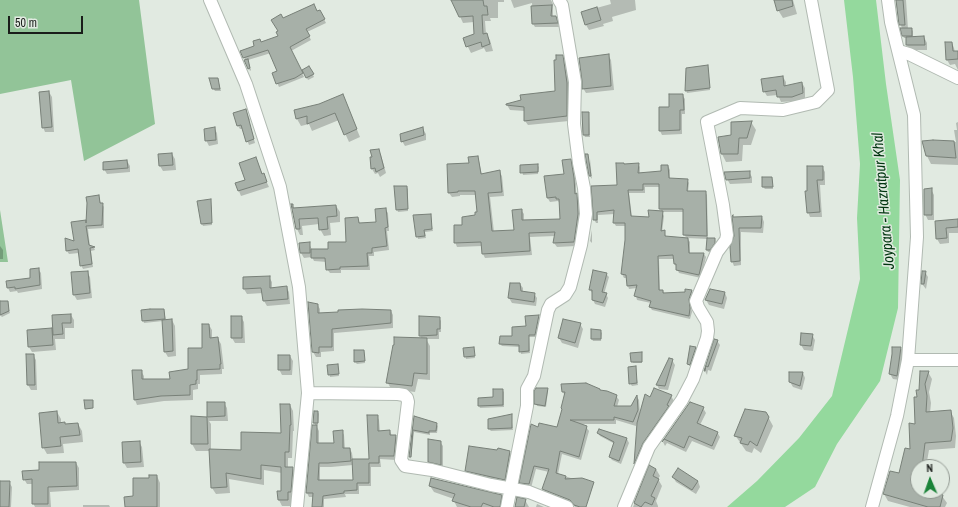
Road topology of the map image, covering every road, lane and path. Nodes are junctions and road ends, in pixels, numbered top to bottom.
1 (210, 0) edge
2 (559, 0) edge
3 (811, 0) edge
4 (888, 0) edge
5 (899, 51) junction
6 (958, 78) edge
7 (908, 360) junction
8 (958, 360) edge
9 (308, 393) junction
10 (511, 489) junction
11 (297, 507) edge
12 (507, 507) edge
13 (567, 507) edge
14 (624, 507) edge
15 (872, 507) edge

1 - 9 street
2 - 10 street
3 - 14 street
4 - 5 street
5 - 6 street
5 - 7 street
7 - 8 street
7 - 15 street
9 - 10 street
9 - 11 street
10 - 12 street
10 - 13 street

